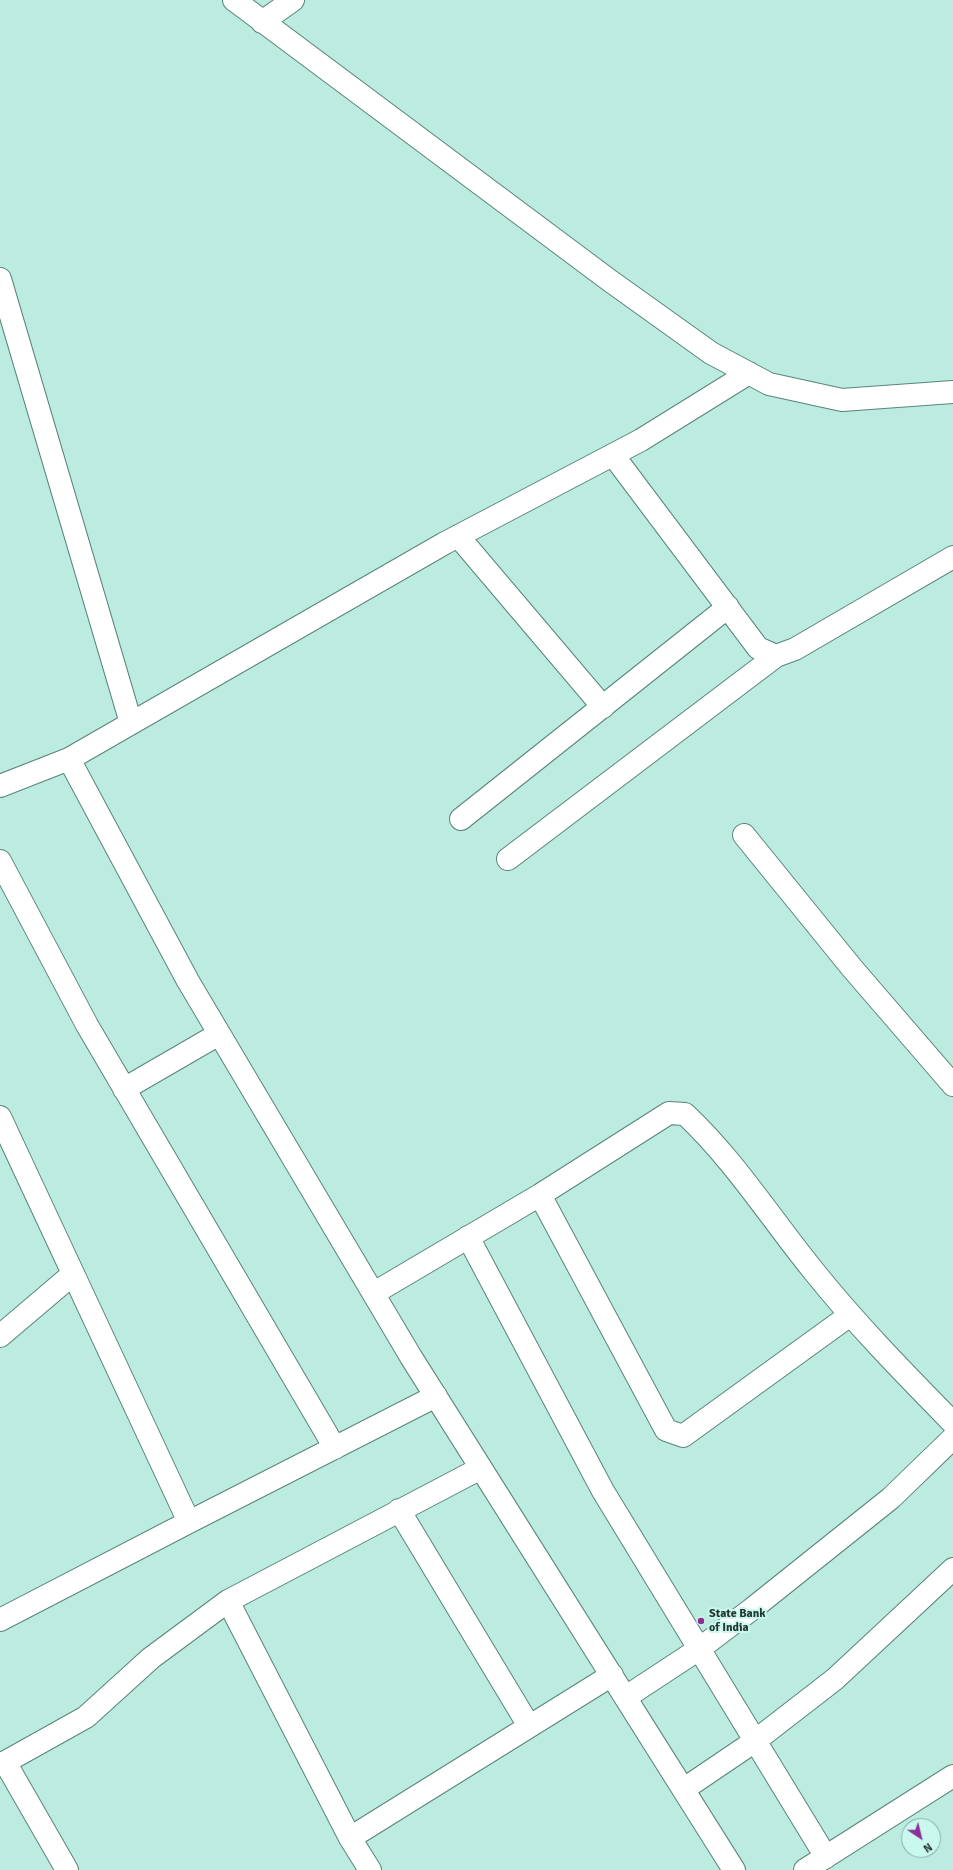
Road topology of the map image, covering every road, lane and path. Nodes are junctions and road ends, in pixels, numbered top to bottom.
1 (234, 0) edge
2 (293, 0) edge
3 (262, 22) junction
4 (0, 279) edge
5 (749, 373) junction
6 (953, 392) edge
7 (613, 455) junction
8 (458, 536) junction
9 (953, 557) edge
10 (728, 607) junction
11 (776, 656) junction
12 (603, 707) junction
13 (131, 723) junction
14 (69, 759) junction
15 (0, 786) edge
16 (461, 819) dead end
17 (744, 835) dead end
18 (508, 859) dead end
19 (0, 861) edge
20 (219, 1034) junction
21 (953, 1085) edge
22 (124, 1089) junction
23 (0, 1117) edge
24 (540, 1195) junction
25 (468, 1237) junction
26 (73, 1274) junction
27 (374, 1294) junction
28 (850, 1315) junction
29 (0, 1336) edge
30 (436, 1396) junction
31 (953, 1423) edge
32 (953, 1438) edge
33 (335, 1448) junction
34 (481, 1468) junction
35 (399, 1510) junction
36 (189, 1522) junction
37 (953, 1569) edge
38 (228, 1601) junction
39 (0, 1620) edge
40 (699, 1649) junction
41 (612, 1675) junction
42 (626, 1697) junction
43 (529, 1726) junction
44 (755, 1741) junction
45 (2, 1764) edge
46 (953, 1776) edge
47 (684, 1789) junction
48 (350, 1838) junction
49 (826, 1857) junction
50 (67, 1870) edge
51 (370, 1870) edge
52 (734, 1870) edge
53 (805, 1870) edge

1 - 3 street
2 - 3 street
3 - 5 street
4 - 13 street
5 - 6 street
5 - 7 street
7 - 8 street
7 - 10 street
8 - 12 street
8 - 13 street
9 - 11 street
10 - 11 street
10 - 12 street
11 - 18 street
12 - 16 street
13 - 14 street
14 - 15 street
14 - 20 street
17 - 21 street
19 - 22 street
20 - 22 street
20 - 27 street
22 - 33 street
23 - 26 street
24 - 25 street
24 - 28 street
24 - 28 street
25 - 27 street
25 - 40 street
26 - 29 street
26 - 36 street
27 - 30 street
28 - 31 street
30 - 33 street
30 - 34 street
32 - 40 street
33 - 36 street
34 - 35 street
34 - 41 street
35 - 38 street
35 - 43 street
36 - 39 street
37 - 44 street
38 - 45 street
38 - 48 street
40 - 42 street
40 - 44 street
41 - 42 street
41 - 43 street
42 - 47 street
43 - 48 street
44 - 47 street
44 - 49 street
45 - 50 street
46 - 49 street
47 - 52 street
48 - 51 street
49 - 53 street

